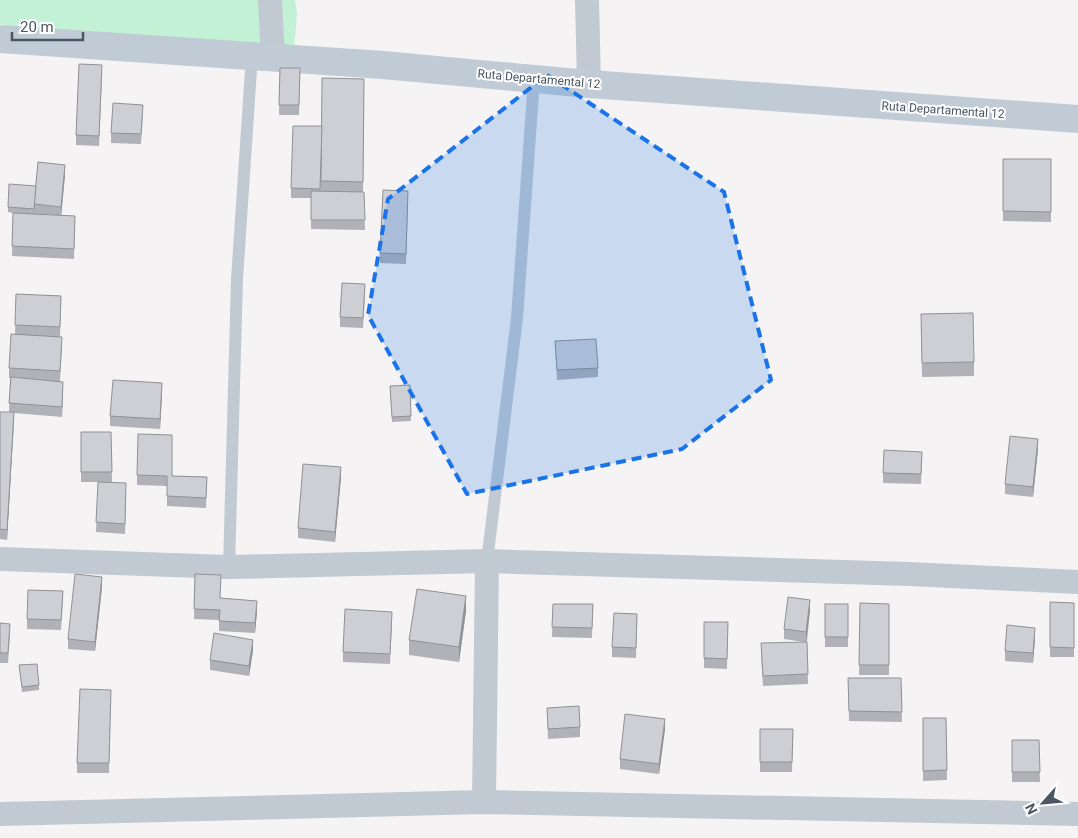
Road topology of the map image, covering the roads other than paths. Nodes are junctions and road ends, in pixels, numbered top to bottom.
1 (270, 0) edge
2 (587, 0) edge
3 (0, 39) edge
4 (263, 57) junction
5 (534, 79) junction
6 (589, 84) junction
7 (1078, 119) edge
8 (0, 559) edge
9 (487, 561) junction
10 (229, 567) junction
11 (1078, 582) edge
12 (484, 802) junction
13 (0, 814) edge
14 (1078, 814) edge

1 - 4 street
2 - 6 street
3 - 4 main road, Ruta Departamental 12
4 - 5 main road, Ruta Departamental 12
4 - 10 lane
5 - 6 main road, Ruta Departamental 12
5 - 9 lane
6 - 7 main road, Ruta Departamental 12
8 - 10 street
9 - 10 street
9 - 11 street
9 - 12 street
12 - 13 street
12 - 14 street

